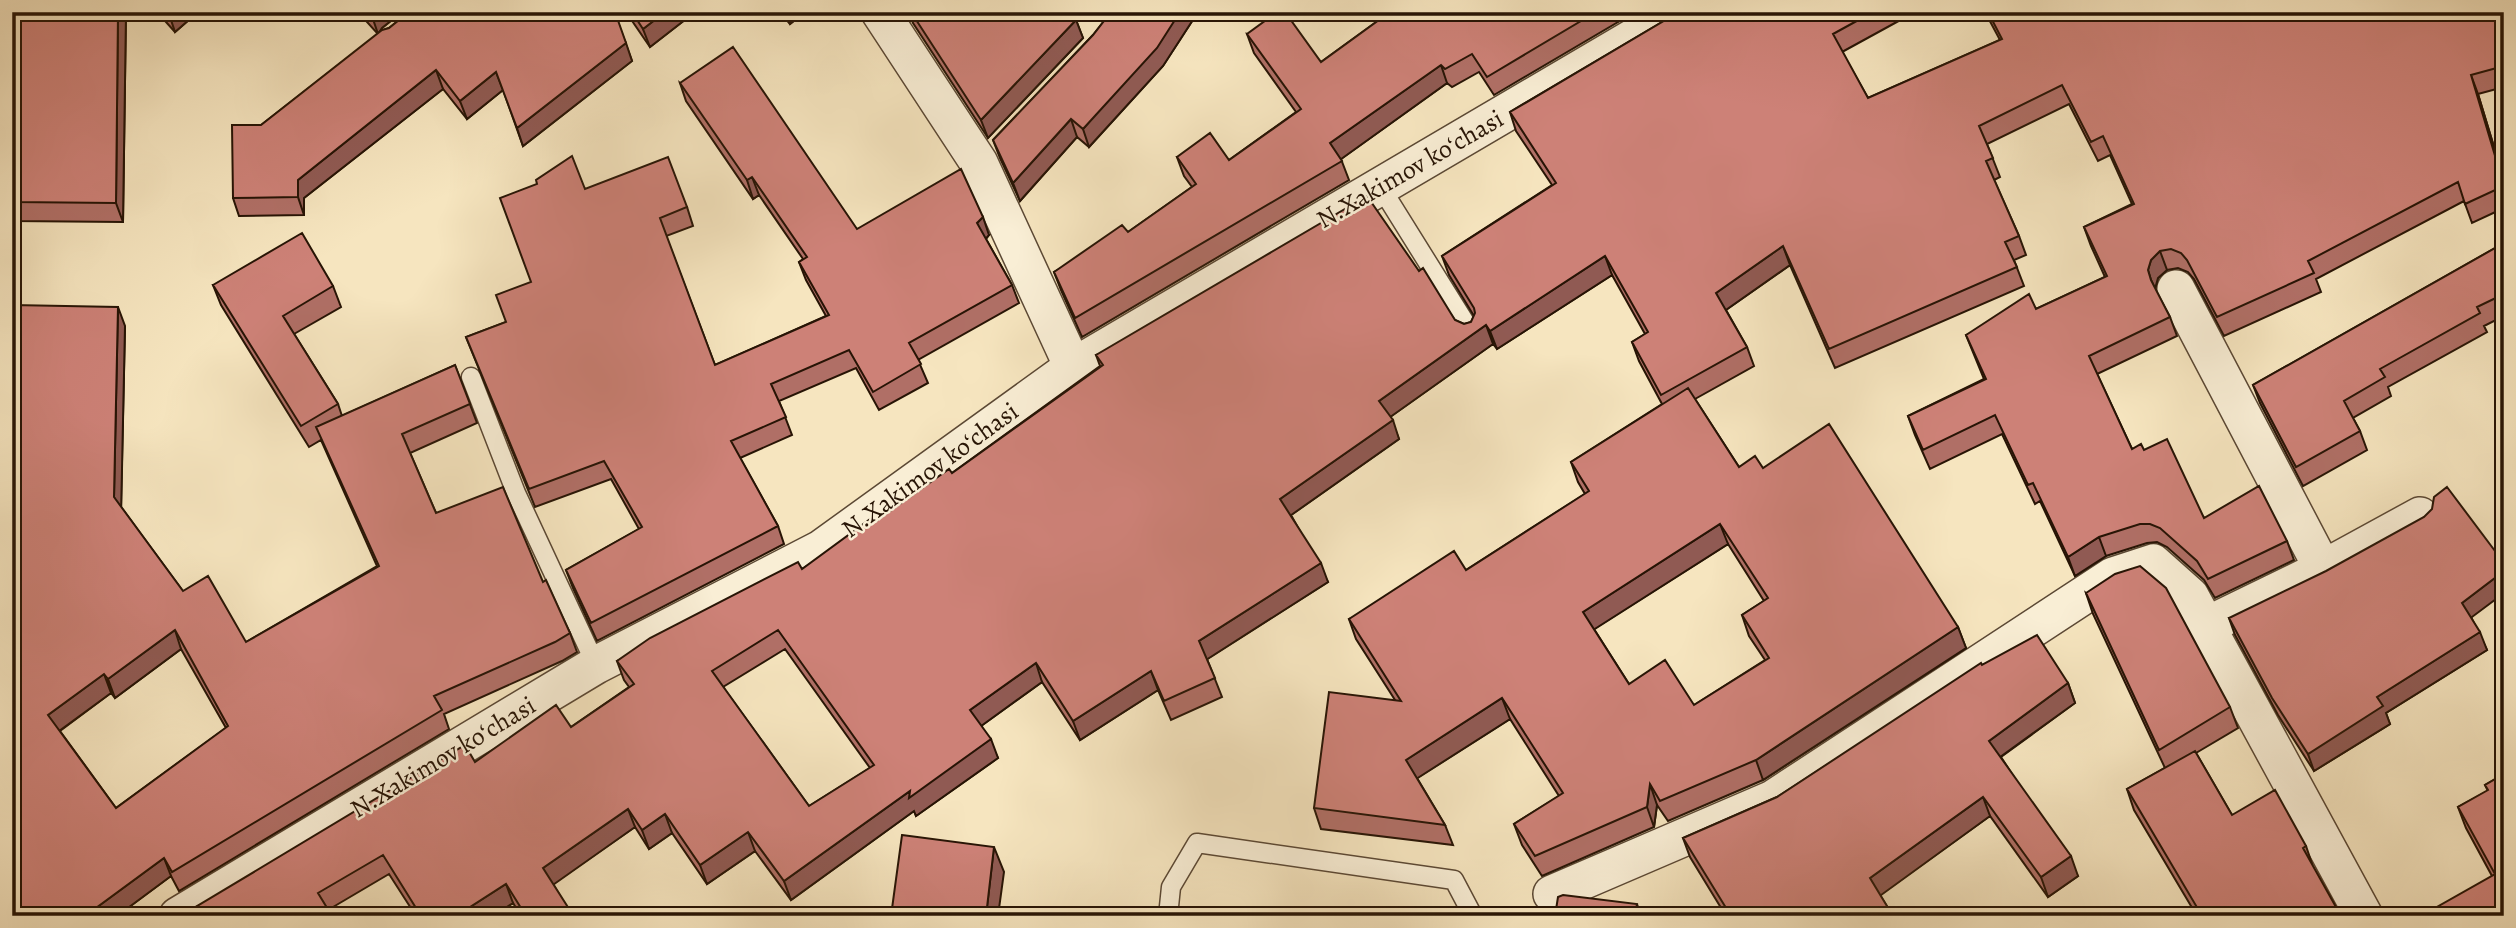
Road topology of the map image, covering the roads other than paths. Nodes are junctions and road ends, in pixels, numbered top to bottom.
1 (880, 12) edge
2 (1677, 12) edge
3 (1380, 186) junction
4 (2176, 289) dead end
5 (1471, 332) edge
6 (1073, 367) junction
7 (471, 377) edge
8 (2420, 516) edge
9 (2323, 569) junction
10 (2206, 626) junction
11 (596, 665) junction
12 (1552, 894) dead end
13 (178, 916) edge
14 (1168, 916) edge
15 (1473, 916) edge
16 (2364, 916) edge

1 - 6 street
2 - 3 street, N.Xakimov koʻchasi
3 - 5 lane
3 - 6 street, N.Xakimov koʻchasi
4 - 9 street
6 - 11 street, N.Xakimov koʻchasi
7 - 11 lane
8 - 9 street
9 - 10 street
10 - 12 street
10 - 16 street
11 - 13 street, N.Xakimov koʻchasi
14 - 15 lane

